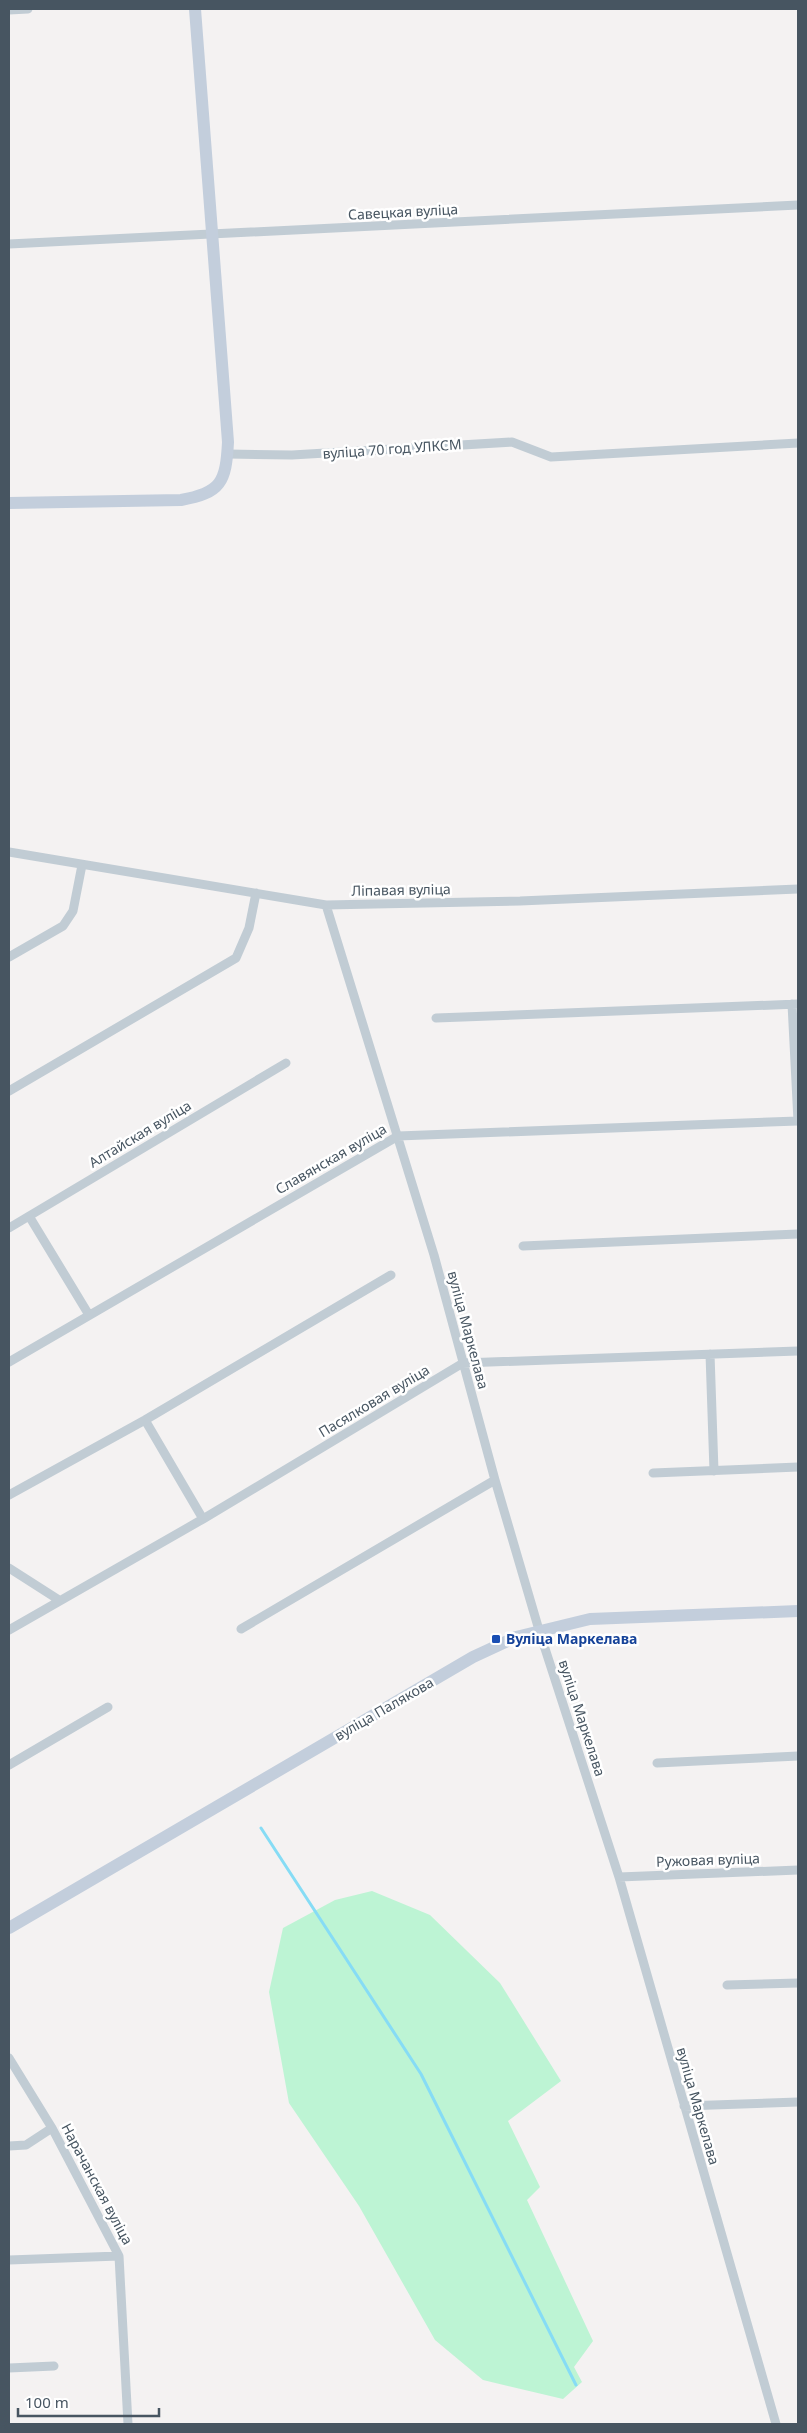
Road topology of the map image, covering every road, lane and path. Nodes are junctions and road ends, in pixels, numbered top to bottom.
1 (28, 9) edge
2 (195, 9) edge
3 (9, 10) edge
4 (798, 205) edge
5 (214, 235) junction
6 (9, 244) edge
7 (798, 444) edge
8 (228, 454) junction
9 (9, 503) edge
10 (9, 852) edge
11 (82, 865) junction
12 (798, 889) edge
13 (256, 894) junction
14 (326, 905) junction
15 (9, 957) edge
16 (795, 1004) edge
17 (436, 1018) dead end
18 (286, 1063) dead end
19 (9, 1091) edge
20 (798, 1121) edge
21 (398, 1136) junction
22 (29, 1216) junction
23 (9, 1228) edge
24 (798, 1234) edge
25 (522, 1246) dead end
26 (391, 1275) dead end
27 (89, 1315) junction
28 (798, 1351) edge
29 (710, 1354) junction
30 (9, 1362) edge
31 (463, 1364) junction
32 (145, 1420) junction
33 (798, 1467) edge
34 (714, 1471) junction
35 (653, 1473) dead end
36 (495, 1480) junction
37 (9, 1495) edge
38 (203, 1520) junction
39 (9, 1568) edge
40 (59, 1600) junction
41 (798, 1611) edge
42 (241, 1629) dead end
43 (9, 1630) edge
44 (539, 1630) junction
45 (108, 1707) dead end
46 (798, 1756) edge
47 (657, 1763) dead end
48 (9, 1764) edge
49 (798, 1870) edge
50 (619, 1877) junction
51 (9, 1928) edge
52 (798, 1983) edge
53 (727, 1985) dead end
54 (9, 2058) edge
55 (798, 2102) edge
56 (684, 2106) junction
57 (52, 2128) junction
58 (9, 2146) edge
59 (119, 2256) junction
60 (9, 2260) edge
61 (54, 2366) dead end
62 (9, 2368) edge
63 (128, 2424) edge
64 (776, 2424) edge

1 - 3 street
2 - 5 street
4 - 5 street, Савецкая вуліца
5 - 6 street, Савецкая вуліца
5 - 8 street
7 - 8 street, вуліца 70 год УЛКСМ
8 - 9 street
10 - 11 street, Ліпавая вуліца
11 - 13 street, Ліпавая вуліца
11 - 15 street
12 - 14 street, Ліпавая вуліца
13 - 14 street, Ліпавая вуліца
13 - 19 street
14 - 21 street, вуліца Маркелава
16 - 17 street
16 - 20 street
18 - 22 street, Алтайская вуліца
20 - 21 street, Славянская вуліца
21 - 27 street, Славянская вуліца
21 - 31 street, вуліца Маркелава
22 - 23 street, Алтайская вуліца
22 - 27 street
24 - 25 street
26 - 32 street
27 - 30 street, Славянская вуліца
28 - 29 street, Пасялковая вуліца
29 - 31 street, Пасялковая вуліца
29 - 34 street
31 - 36 street, вуліца Маркелава
31 - 38 street, Пасялковая вуліца
32 - 37 street
32 - 38 street
33 - 34 street
34 - 35 street
36 - 42 street
36 - 44 street, вуліца Маркелава
38 - 40 street, Пасялковая вуліца
39 - 40 street
40 - 43 street, Пасялковая вуліца
41 - 44 street, вуліца Палякова
44 - 50 street, вуліца Маркелава
44 - 51 street, вуліца Палякова
45 - 48 street
46 - 47 street
49 - 50 street, Ружовая вуліца
50 - 56 street, вуліца Маркелава
52 - 53 street
54 - 57 street, Нарачанская вуліца
55 - 56 street
56 - 64 street, вуліца Маркелава
57 - 58 street
57 - 59 street, Нарачанская вуліца
59 - 60 street
59 - 63 street, Нарачанская вуліца
61 - 62 street

